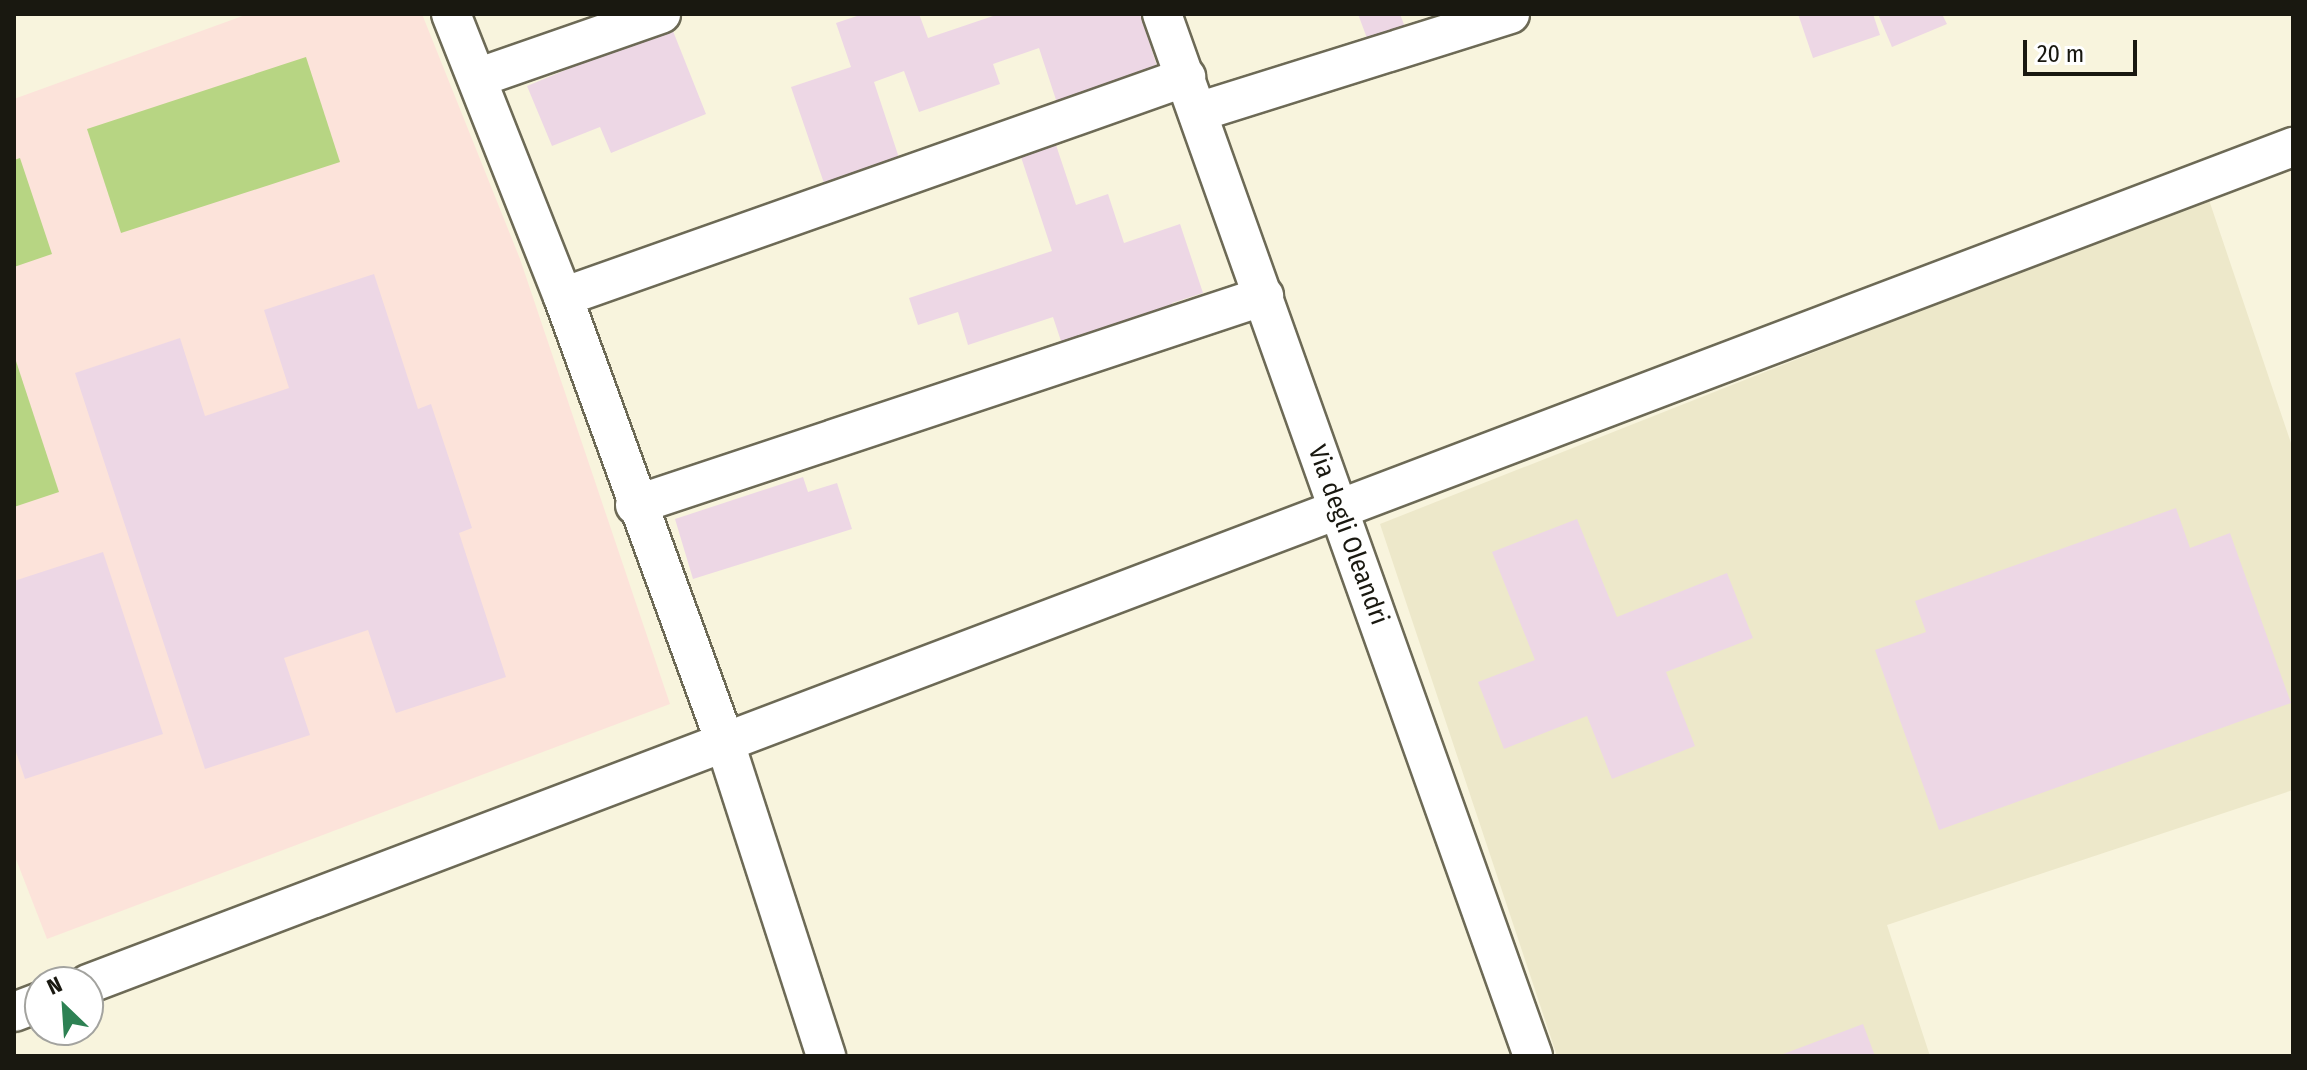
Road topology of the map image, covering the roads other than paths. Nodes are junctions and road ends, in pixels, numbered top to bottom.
1 (451, 14) edge
2 (661, 14) edge
3 (1162, 14) edge
4 (1510, 14) edge
5 (477, 78) junction
6 (1192, 94) junction
7 (2293, 147) edge
8 (1264, 296) junction
9 (563, 297) junction
10 (635, 505) junction
11 (1337, 506) junction
12 (725, 743) junction
13 (104, 978) edge
14 (826, 1056) edge
15 (1533, 1056) edge

1 - 5 street
2 - 5 street
3 - 6 street, Via degli Oleandri
4 - 6 street
5 - 9 street
6 - 8 street, Via degli Oleandri
6 - 9 street
7 - 11 street
8 - 10 street
8 - 11 street, Via degli Oleandri
9 - 10 street
10 - 12 street
11 - 12 street
11 - 15 street, Via degli Oleandri
12 - 13 street
12 - 14 street

